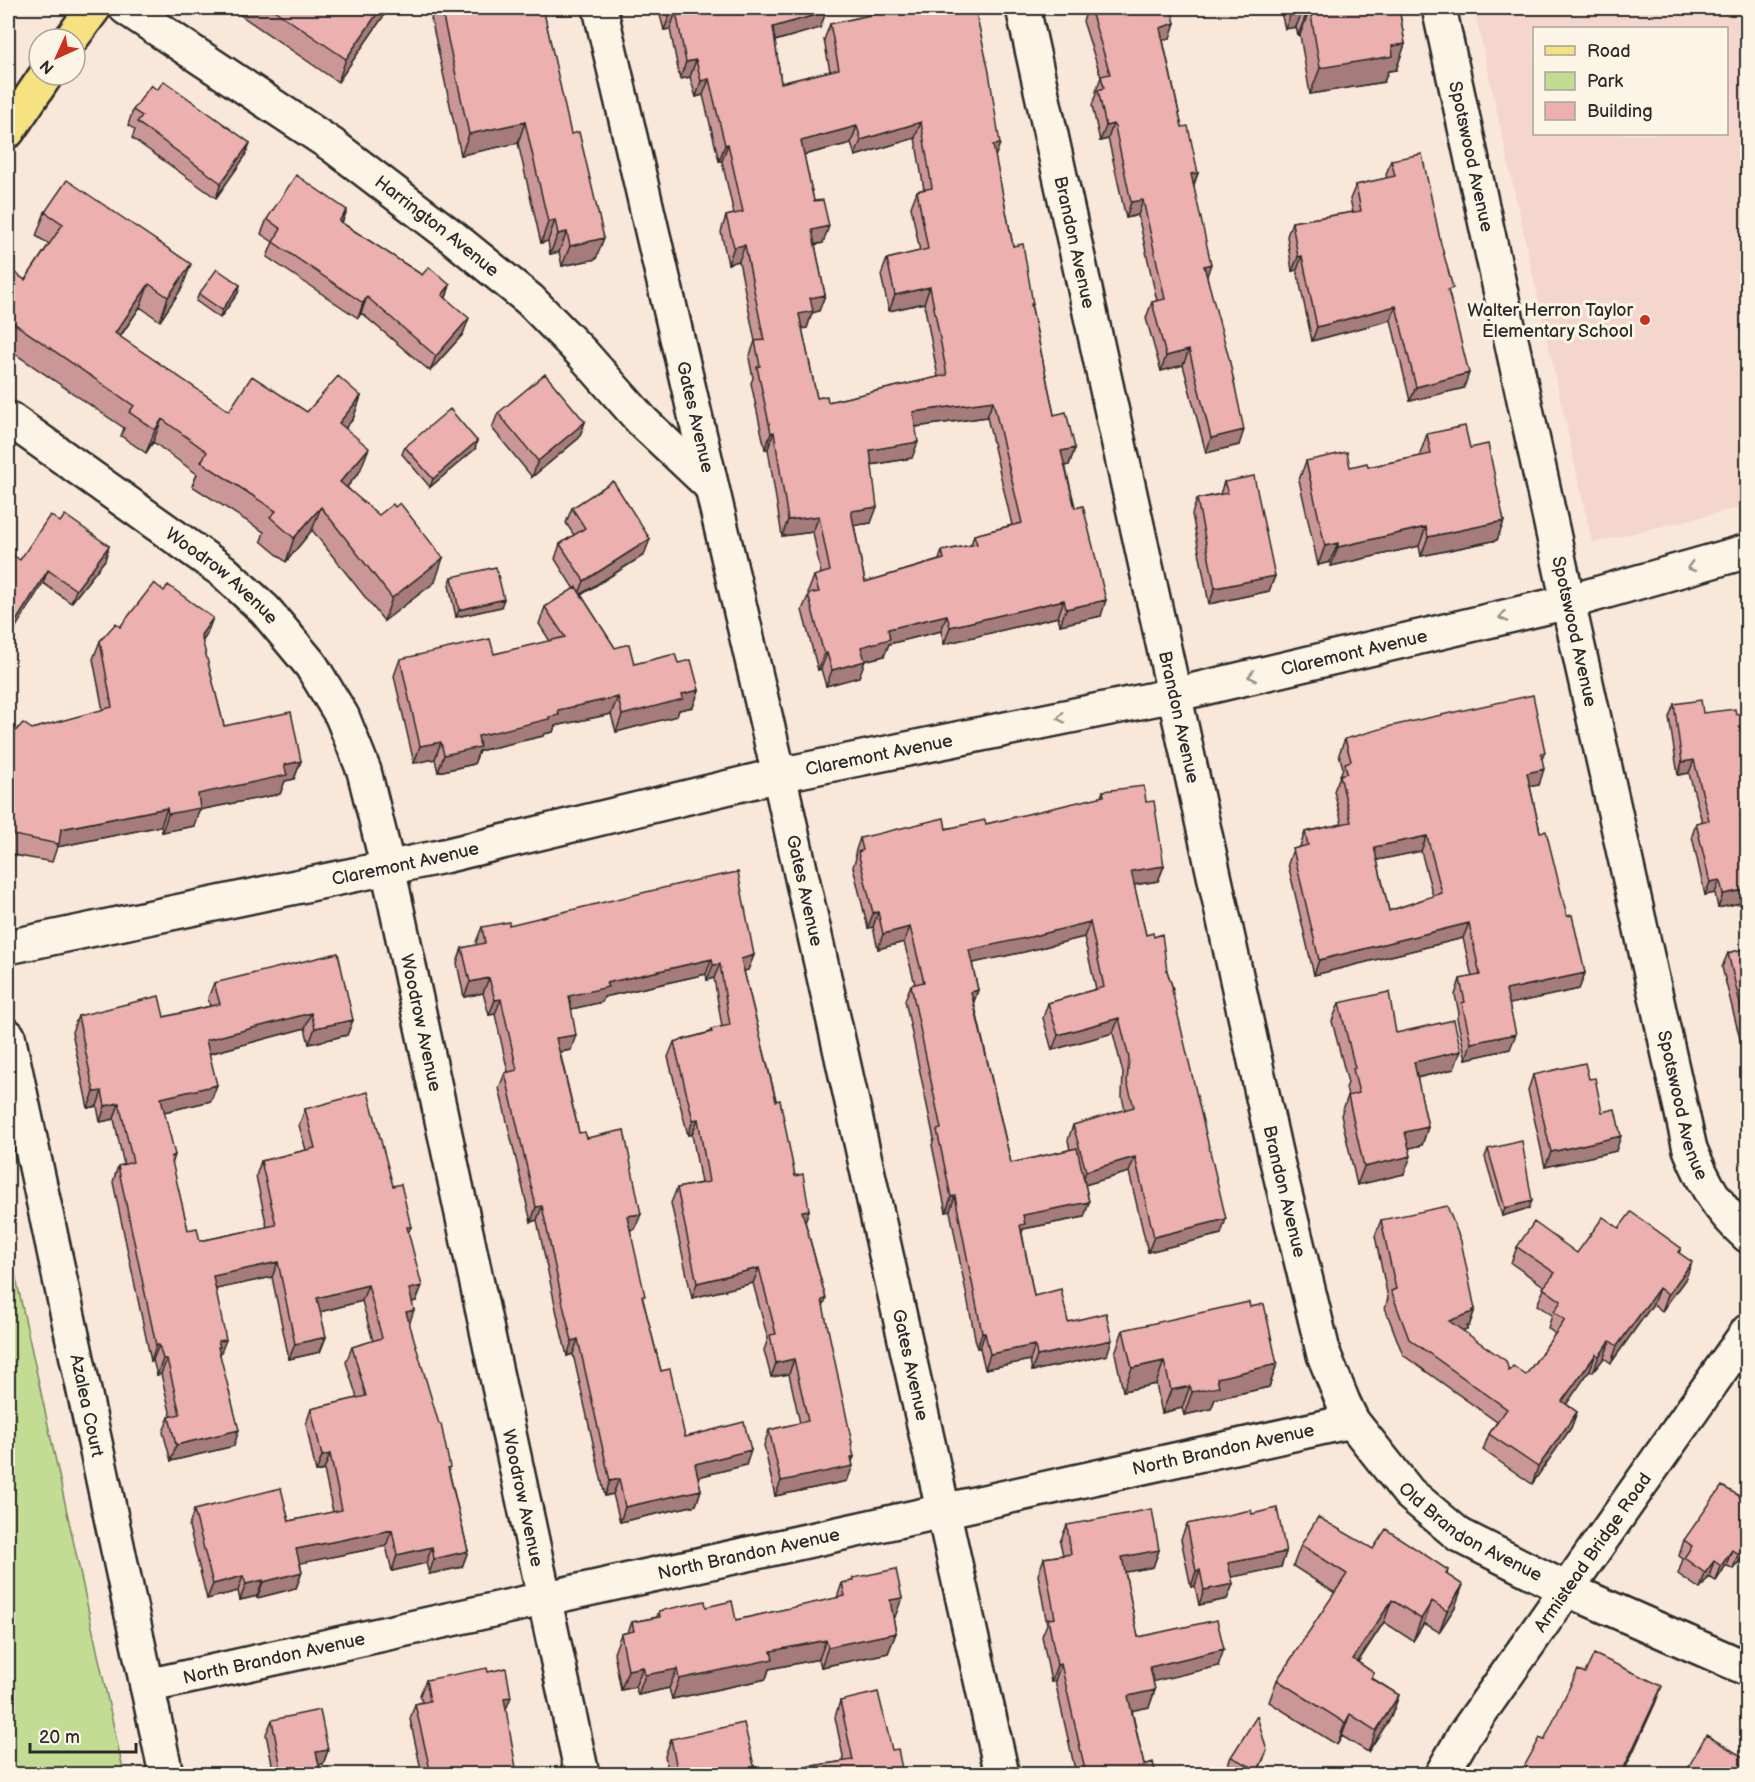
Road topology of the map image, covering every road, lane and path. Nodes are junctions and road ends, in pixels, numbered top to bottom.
1 (94, 8) edge
2 (126, 8) edge
3 (600, 8) edge
4 (1023, 8) edge
5 (1439, 8) edge
6 (80, 27) edge
7 (38, 87) edge
8 (8, 131) edge
9 (8, 418) edge
10 (711, 486) junction
11 (1748, 550) edge
12 (1568, 602) junction
13 (1174, 695) junction
14 (779, 775) junction
15 (388, 868) junction
16 (8, 947) edge
17 (8, 1036) edge
18 (1748, 1236) edge
19 (1748, 1331) edge
20 (1352, 1421) junction
21 (943, 1511) junction
22 (1566, 1589) junction
23 (544, 1598) junction
24 (1748, 1669) edge
25 (147, 1686) junction
26 (166, 1774) edge
27 (582, 1774) edge
28 (1002, 1774) edge
29 (1442, 1774) edge

1 - 6 main road
2 - 10 street, Harrington Avenue
3 - 10 street, Gates Avenue
4 - 13 street, Brandon Avenue
5 - 12 street, Spotswood Avenue
7 - 8 main road
9 - 15 street, Woodrow Avenue
10 - 14 street, Gates Avenue
11 -> 12 street, Claremont Avenue
12 -> 13 street, Claremont Avenue
12 - 18 street, Spotswood Avenue
13 -> 14 street, Claremont Avenue
13 - 20 street, Brandon Avenue
14 - 15 street, Claremont Avenue
14 - 21 street, Gates Avenue
15 - 16 street, Claremont Avenue
15 - 23 street, Woodrow Avenue
17 - 25 street, Azalea Court
19 - 22 street, Armistead Bridge Road
20 - 21 street, North Brandon Avenue
20 - 22 street, Old Brandon Avenue
21 - 23 street, North Brandon Avenue
21 - 28 street, Gates Avenue
22 - 24 street, Old Brandon Avenue
22 - 29 street, Armistead Bridge Road
23 - 25 street, North Brandon Avenue
23 - 27 street, Woodrow Avenue
25 - 26 street, Azalea Court

